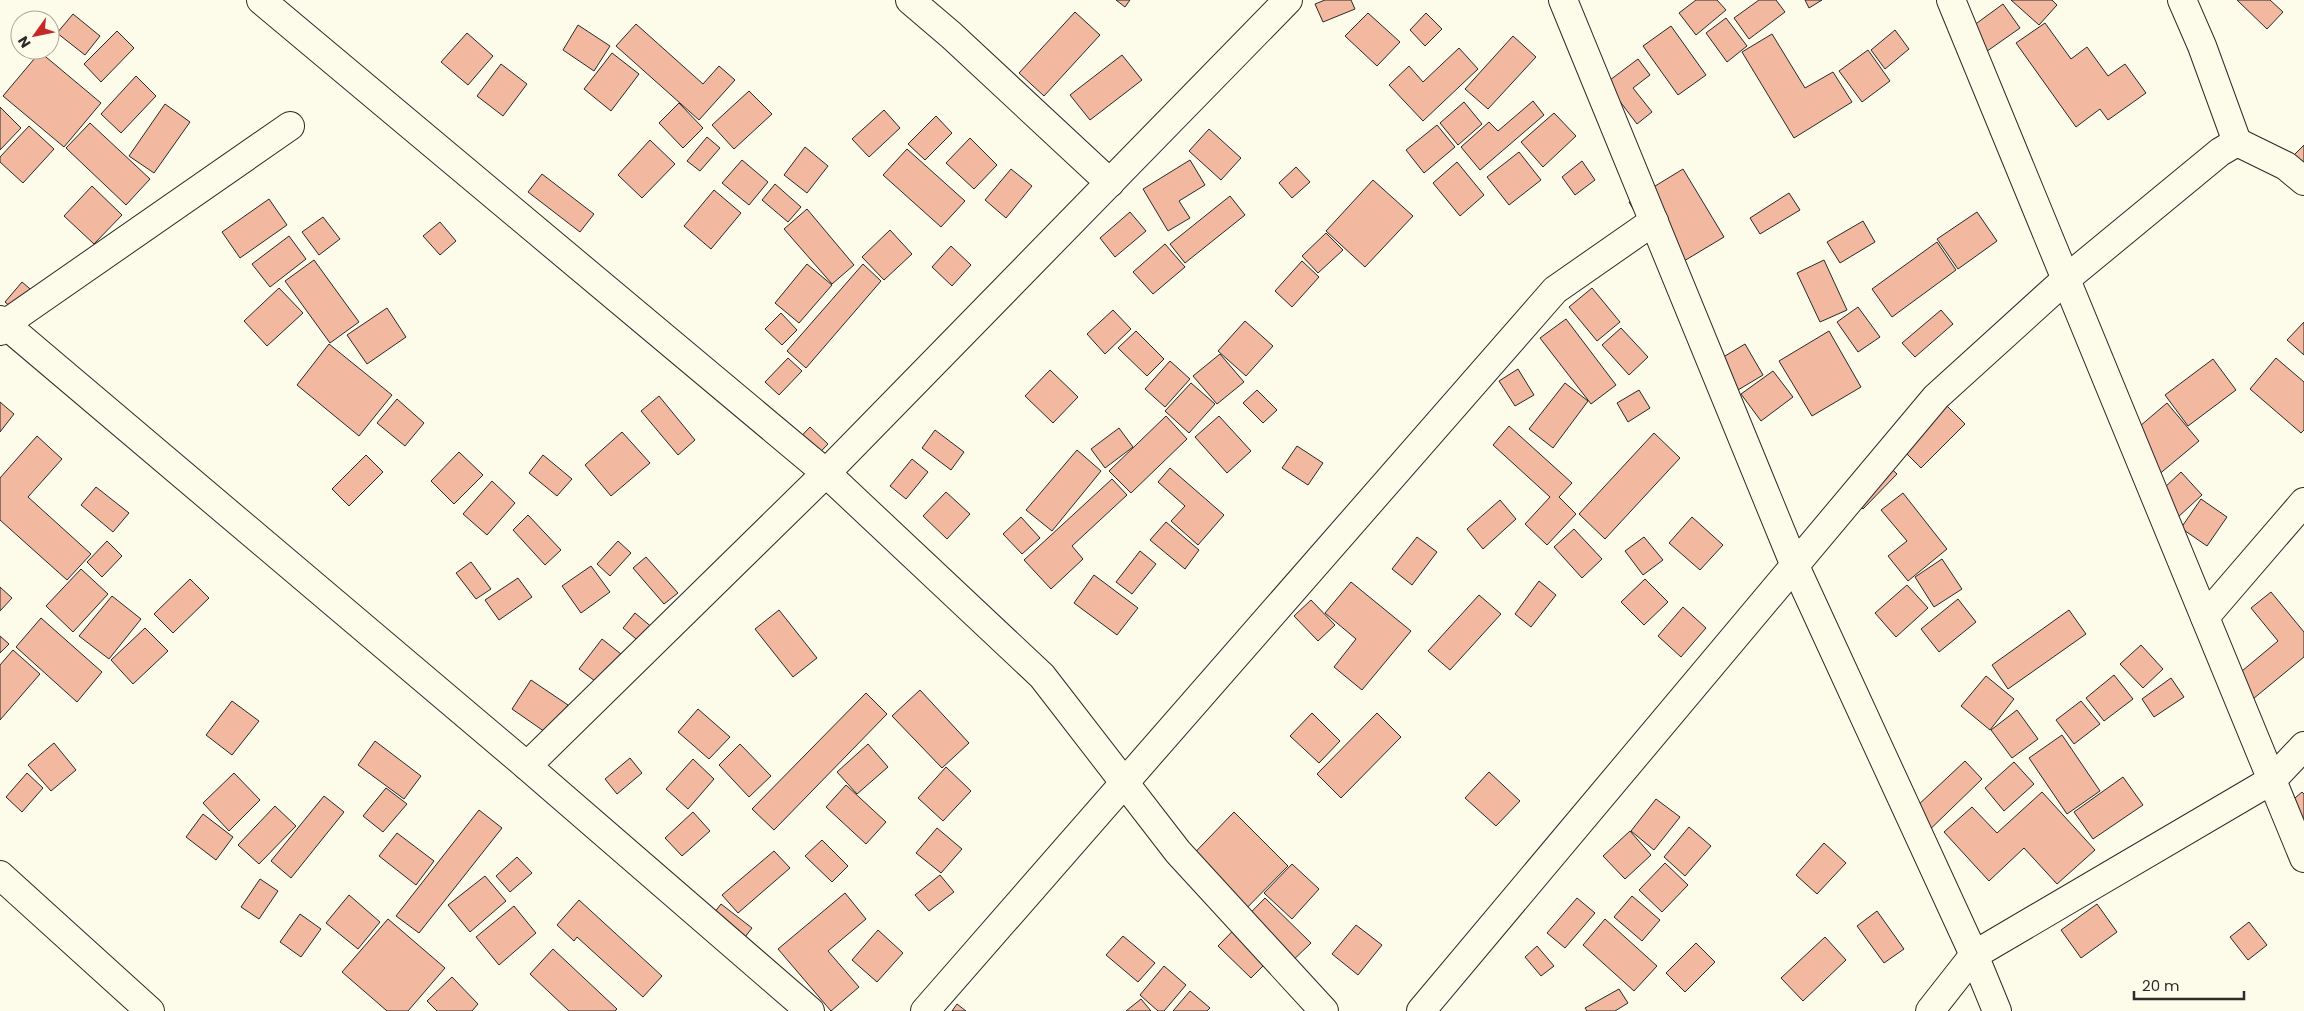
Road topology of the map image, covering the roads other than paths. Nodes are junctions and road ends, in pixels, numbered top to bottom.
1 (261, 0) edge
2 (910, 0) edge
3 (1288, 0) edge
4 (1563, 0) edge
5 (1951, 0) edge
6 (2182, 0) edge
7 (290, 126) dead end
8 (2237, 142) junction
9 (2304, 181) edge
10 (1110, 182) junction
11 (1654, 221) junction
12 (2066, 279) junction
13 (2, 325) edge
14 (826, 473) junction
15 (2304, 502) edge
16 (1795, 566) junction
17 (2205, 617) junction
18 (2304, 746) edge
19 (527, 766) junction
20 (2272, 780) junction
21 (1126, 782) junction
22 (2304, 858) edge
23 (0, 875) edge
24 (1974, 955) junction
25 (150, 1011) edge
26 (810, 1011) edge
27 (925, 1011) edge
28 (1324, 1011) edge
29 (1421, 1011) edge
30 (1930, 1011) edge
31 (1997, 1011) edge

1 - 14 street
2 - 10 street
3 - 10 street
4 - 11 street
5 - 12 street
6 - 8 street
7 - 13 street
8 - 9 street
8 - 12 street
10 - 14 street
11 - 16 street
11 - 21 street
12 - 16 street
12 - 17 street
13 - 19 street
14 - 19 street
14 - 21 street
15 - 17 street
16 - 24 street
16 - 29 street
17 - 20 street
18 - 20 street
19 - 26 street
20 - 22 street
20 - 24 street
21 - 27 street
21 - 28 street
23 - 25 street
24 - 30 street
24 - 31 street

